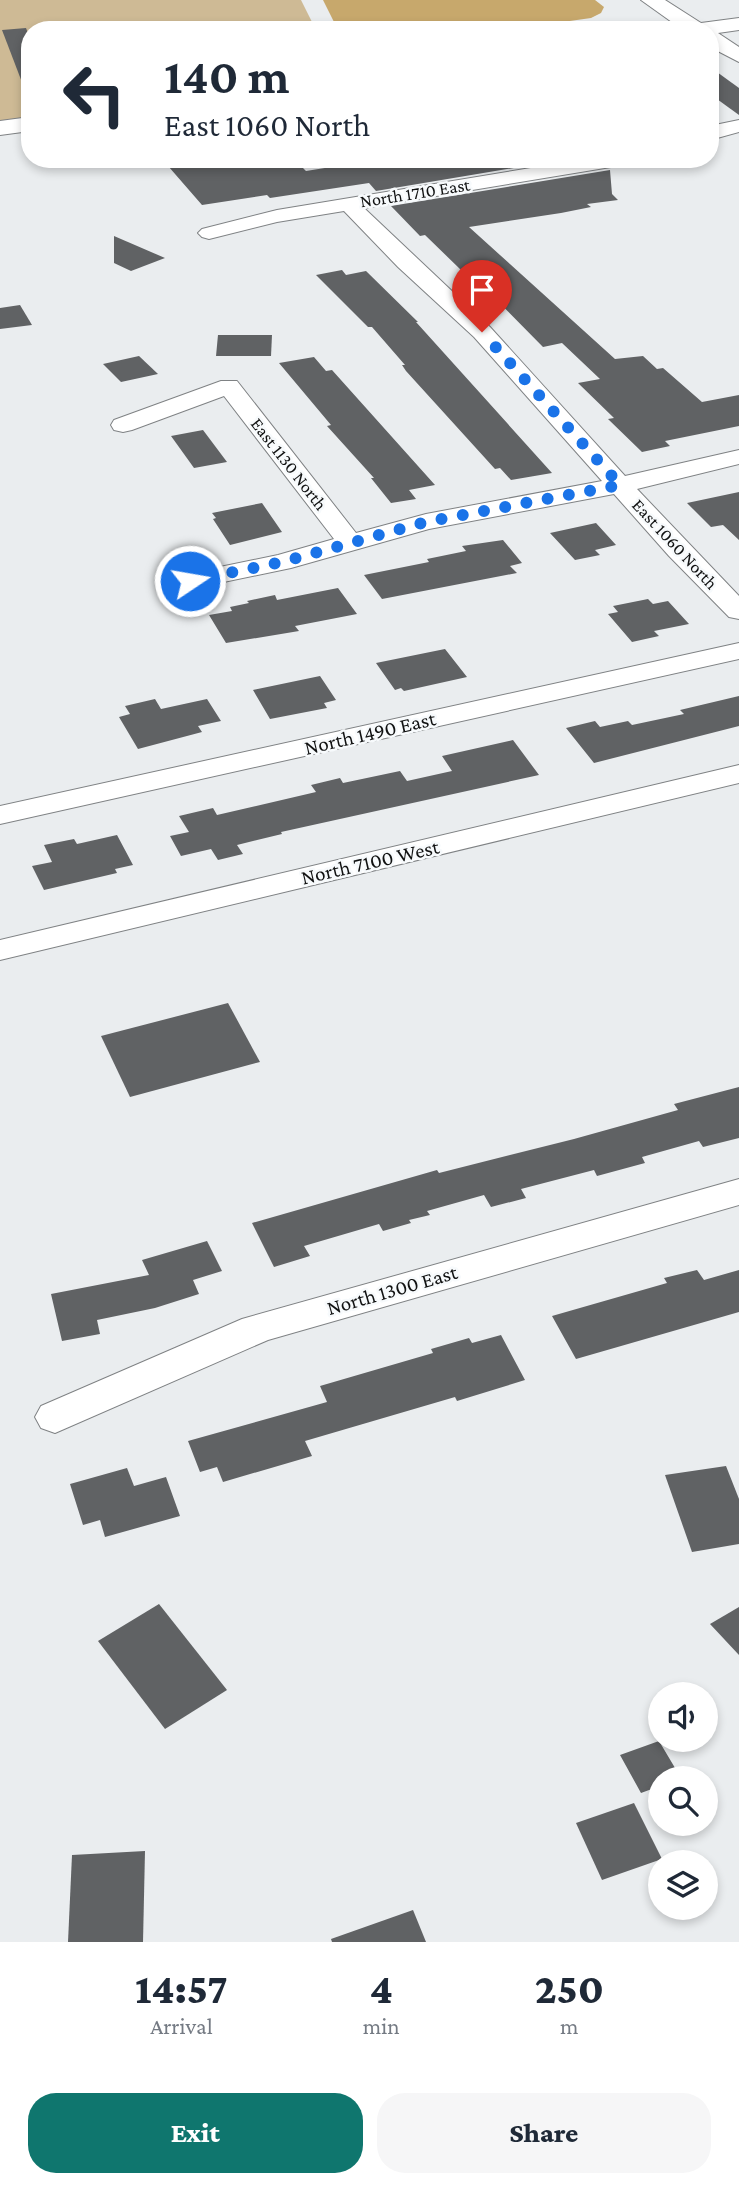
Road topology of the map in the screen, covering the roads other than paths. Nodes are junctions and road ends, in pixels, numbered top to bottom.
1 (652, 0) edge
2 (683, 21) edge
3 (739, 23) edge
4 (719, 26) edge
5 (719, 43) edge
6 (739, 56) edge
7 (21, 125) edge
8 (739, 125) edge
9 (0, 128) edge
10 (719, 130) edge
11 (568, 168) edge
12 (349, 204) junction
13 (209, 233) dead end
14 (122, 425) dead end
15 (739, 457) edge
16 (620, 485) junction
17 (349, 541) junction
18 (190, 581) dead end
19 (739, 611) edge
20 (739, 651) edge
21 (739, 774) edge
22 (0, 816) edge
23 (0, 950) edge
24 (739, 1192) edge
25 (55, 1417) dead end

1 - 2 street
3 - 4 street
5 - 6 street
7 - 9 street
8 - 10 street
11 - 12 street, North 1710 East
12 - 13 street, North 1710 East
12 - 16 street, East 1060 North
14 - 17 street, East 1130 North
15 - 16 street
16 - 17 street
16 - 19 street, East 1060 North
17 - 18 street
20 - 22 street, North 1490 East
21 - 23 street, North 7100 West
24 - 25 street, North 1300 East

